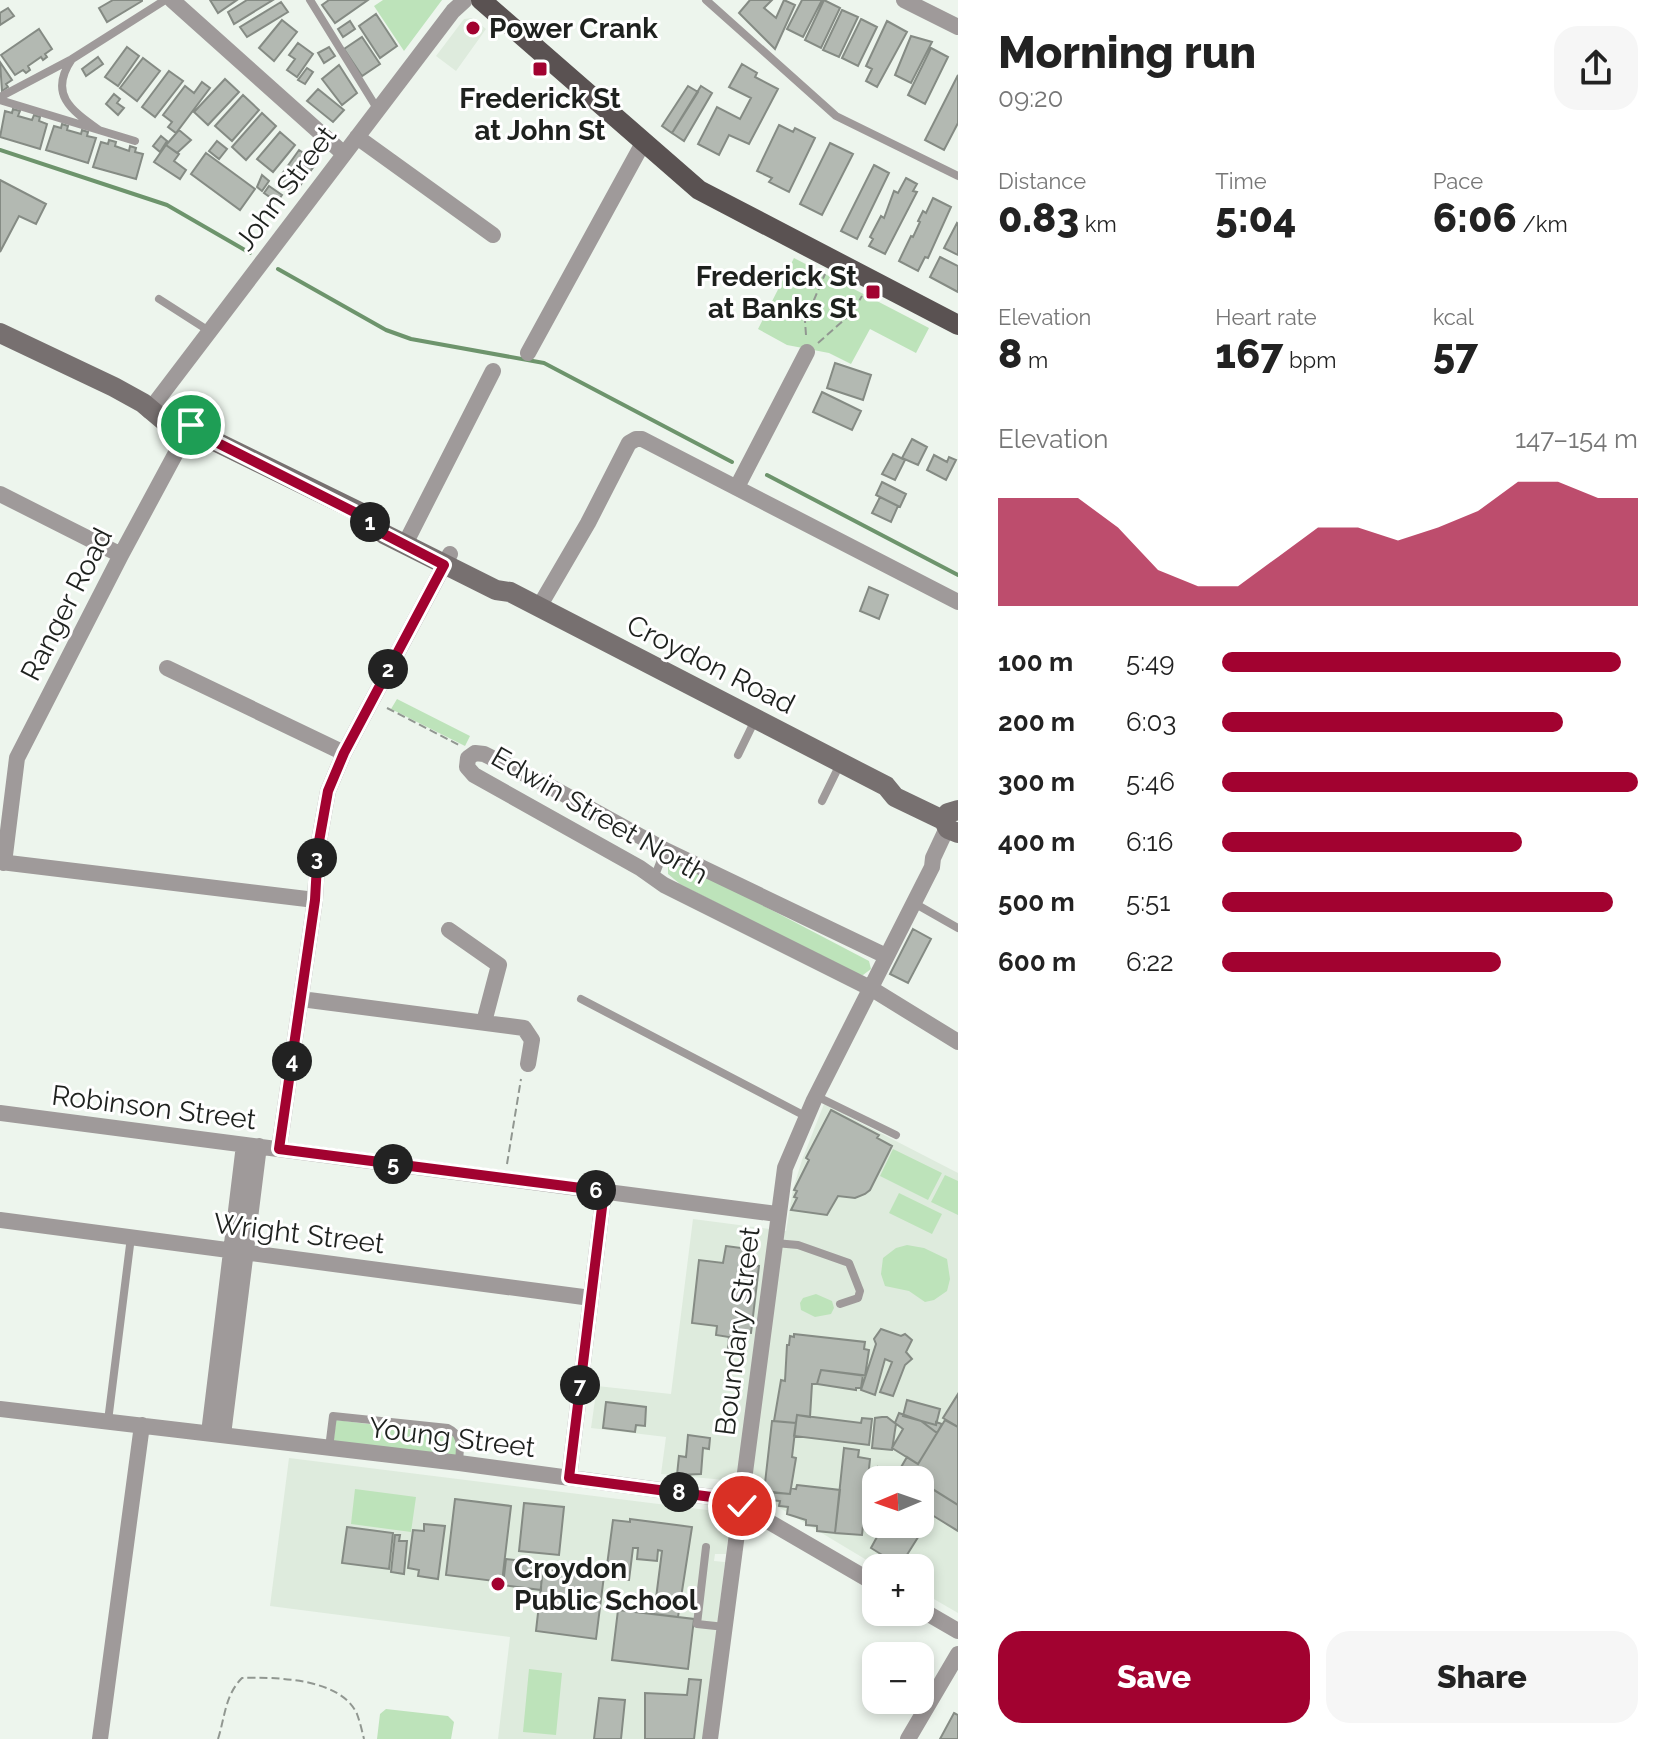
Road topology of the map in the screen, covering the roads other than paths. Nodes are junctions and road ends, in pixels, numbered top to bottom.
1 (165, 0) edge
2 (172, 0) edge
3 (310, 0) edge
4 (465, 0) edge
5 (481, 0) edge
6 (706, 0) edge
7 (905, 0) edge
8 (958, 27) edge
9 (72, 59) junction
10 (0, 98) edge
11 (378, 110) junction
12 (99, 130) junction
13 (357, 137) junction
14 (135, 141) dead end
15 (643, 143) junction
16 (344, 154) junction
17 (958, 176) edge
18 (493, 235) dead end
19 (159, 299) dead end
20 (958, 325) edge
21 (2, 330) edge
22 (209, 331) junction
23 (807, 352) road end
24 (528, 353) dead end
25 (493, 371) dead end
26 (148, 407) junction
27 (193, 430) junction
28 (737, 487) junction
29 (0, 494) edge
30 (408, 539) junction
31 (121, 555) junction
32 (447, 560) junction
33 (958, 602) edge
34 (539, 607) junction
35 (167, 668) dead end
36 (756, 718) junction
37 (344, 753) junction
38 (738, 755) dead end
39 (841, 762) junction
40 (822, 801) dead end
41 (954, 819) edge
42 (665, 850) junction
43 (2, 863) edge
44 (654, 878) junction
45 (315, 900) junction
46 (913, 903) junction
47 (958, 928) edge
48 (449, 930) dead end
49 (886, 956) junction
50 (872, 989) junction
51 (301, 999) junction
52 (581, 999) dead end
53 (484, 1022) junction
54 (958, 1042) edge
55 (528, 1064) road end
56 (816, 1096) junction
57 (0, 1113) edge
58 (807, 1117) junction
59 (896, 1135) dead end
60 (252, 1146) junction
61 (279, 1149) junction
62 (604, 1191) junction
63 (777, 1214) junction
64 (0, 1220) edge
65 (131, 1237) junction
66 (774, 1243) junction
67 (240, 1252) junction
68 (591, 1298) junction
69 (840, 1304) dead end
70 (0, 1409) edge
71 (108, 1421) junction
72 (142, 1425) junction
73 (216, 1434) junction
74 (329, 1448) junction
75 (459, 1463) junction
76 (569, 1478) junction
77 (742, 1506) junction
78 (706, 1547) dead end
79 (862, 1576) edge
80 (934, 1617) edge
81 (726, 1627) junction
82 (958, 1631) edge
83 (958, 1654) edge
84 (100, 1739) edge
85 (710, 1739) edge
86 (908, 1739) edge

1 - 9 lane
2 - 16 street
3 - 11 lane
4 - 11 street, John Street
5 - 15 main road
6 - 17 lane
7 - 8 street
9 - 10 lane
9 - 12 lane
10 - 12 lane
11 - 13 street, John Street
12 - 14 lane
13 - 16 street, John Street
13 - 18 street
15 - 20 main road
15 - 24 street
16 - 22 street, John Street
19 - 22 lane
21 - 26 street, Croydon Road
22 - 26 street, John Street
23 - 28 street
25 - 30 street
26 - 27 street, Croydon Road
27 - 30 street, Croydon Road
27 - 31 street, Ranger Road
28 - 33 street
28 - 34 street
29 - 31 street
30 - 32 street, Croydon Road
31 - 43 street, Ranger Road
32 - 34 street, Croydon Road
32 - 37 street
34 - 36 street, Croydon Road
35 - 37 street
36 - 38 lane
36 - 39 street, Croydon Road
37 - 45 street
39 - 40 lane
39 - 41 street, Croydon Road
41 - 46 street, Boundary Street
42 - 44 lane
42 - 44 street, Edwin Street North
42 - 49 street, Edwin Street North
43 - 45 street
44 - 50 street, Edwin Street North
45 - 51 street
46 - 47 lane
46 - 49 street, Boundary Street
48 - 53 street
49 - 50 street, Boundary Street
50 - 54 street, Edwin Street North
50 - 56 street, Boundary Street
51 - 53 street
51 - 61 street
52 - 58 lane
53 - 55 street
56 - 58 street, Boundary Street
56 - 59 lane
57 - 60 street, Robinson Street
58 - 63 street, Boundary Street
60 - 61 street, Robinson Street
60 - 67 street
61 - 62 street, Robinson Street
62 - 63 street, Robinson Street
62 - 68 street
63 - 66 street, Boundary Street
64 - 65 street, Wright Street
65 - 67 street, Wright Street
65 - 71 lane
66 - 69 lane
66 - 77 street, Boundary Street
67 - 68 street, Wright Street
67 - 73 street
68 - 76 street
70 - 71 street, Young Street
71 - 72 street, Young Street
72 - 73 street, Young Street
72 - 84 street
73 - 74 street, Young Street
74 - 75 street, Young Street
74 - 75 lane
75 - 76 street, Young Street
76 - 77 street, Young Street
77 - 79 street, Young Street
77 - 81 street, Boundary Street
78 - 81 lane
80 - 82 street
81 - 85 street, Boundary Street
83 - 86 street

